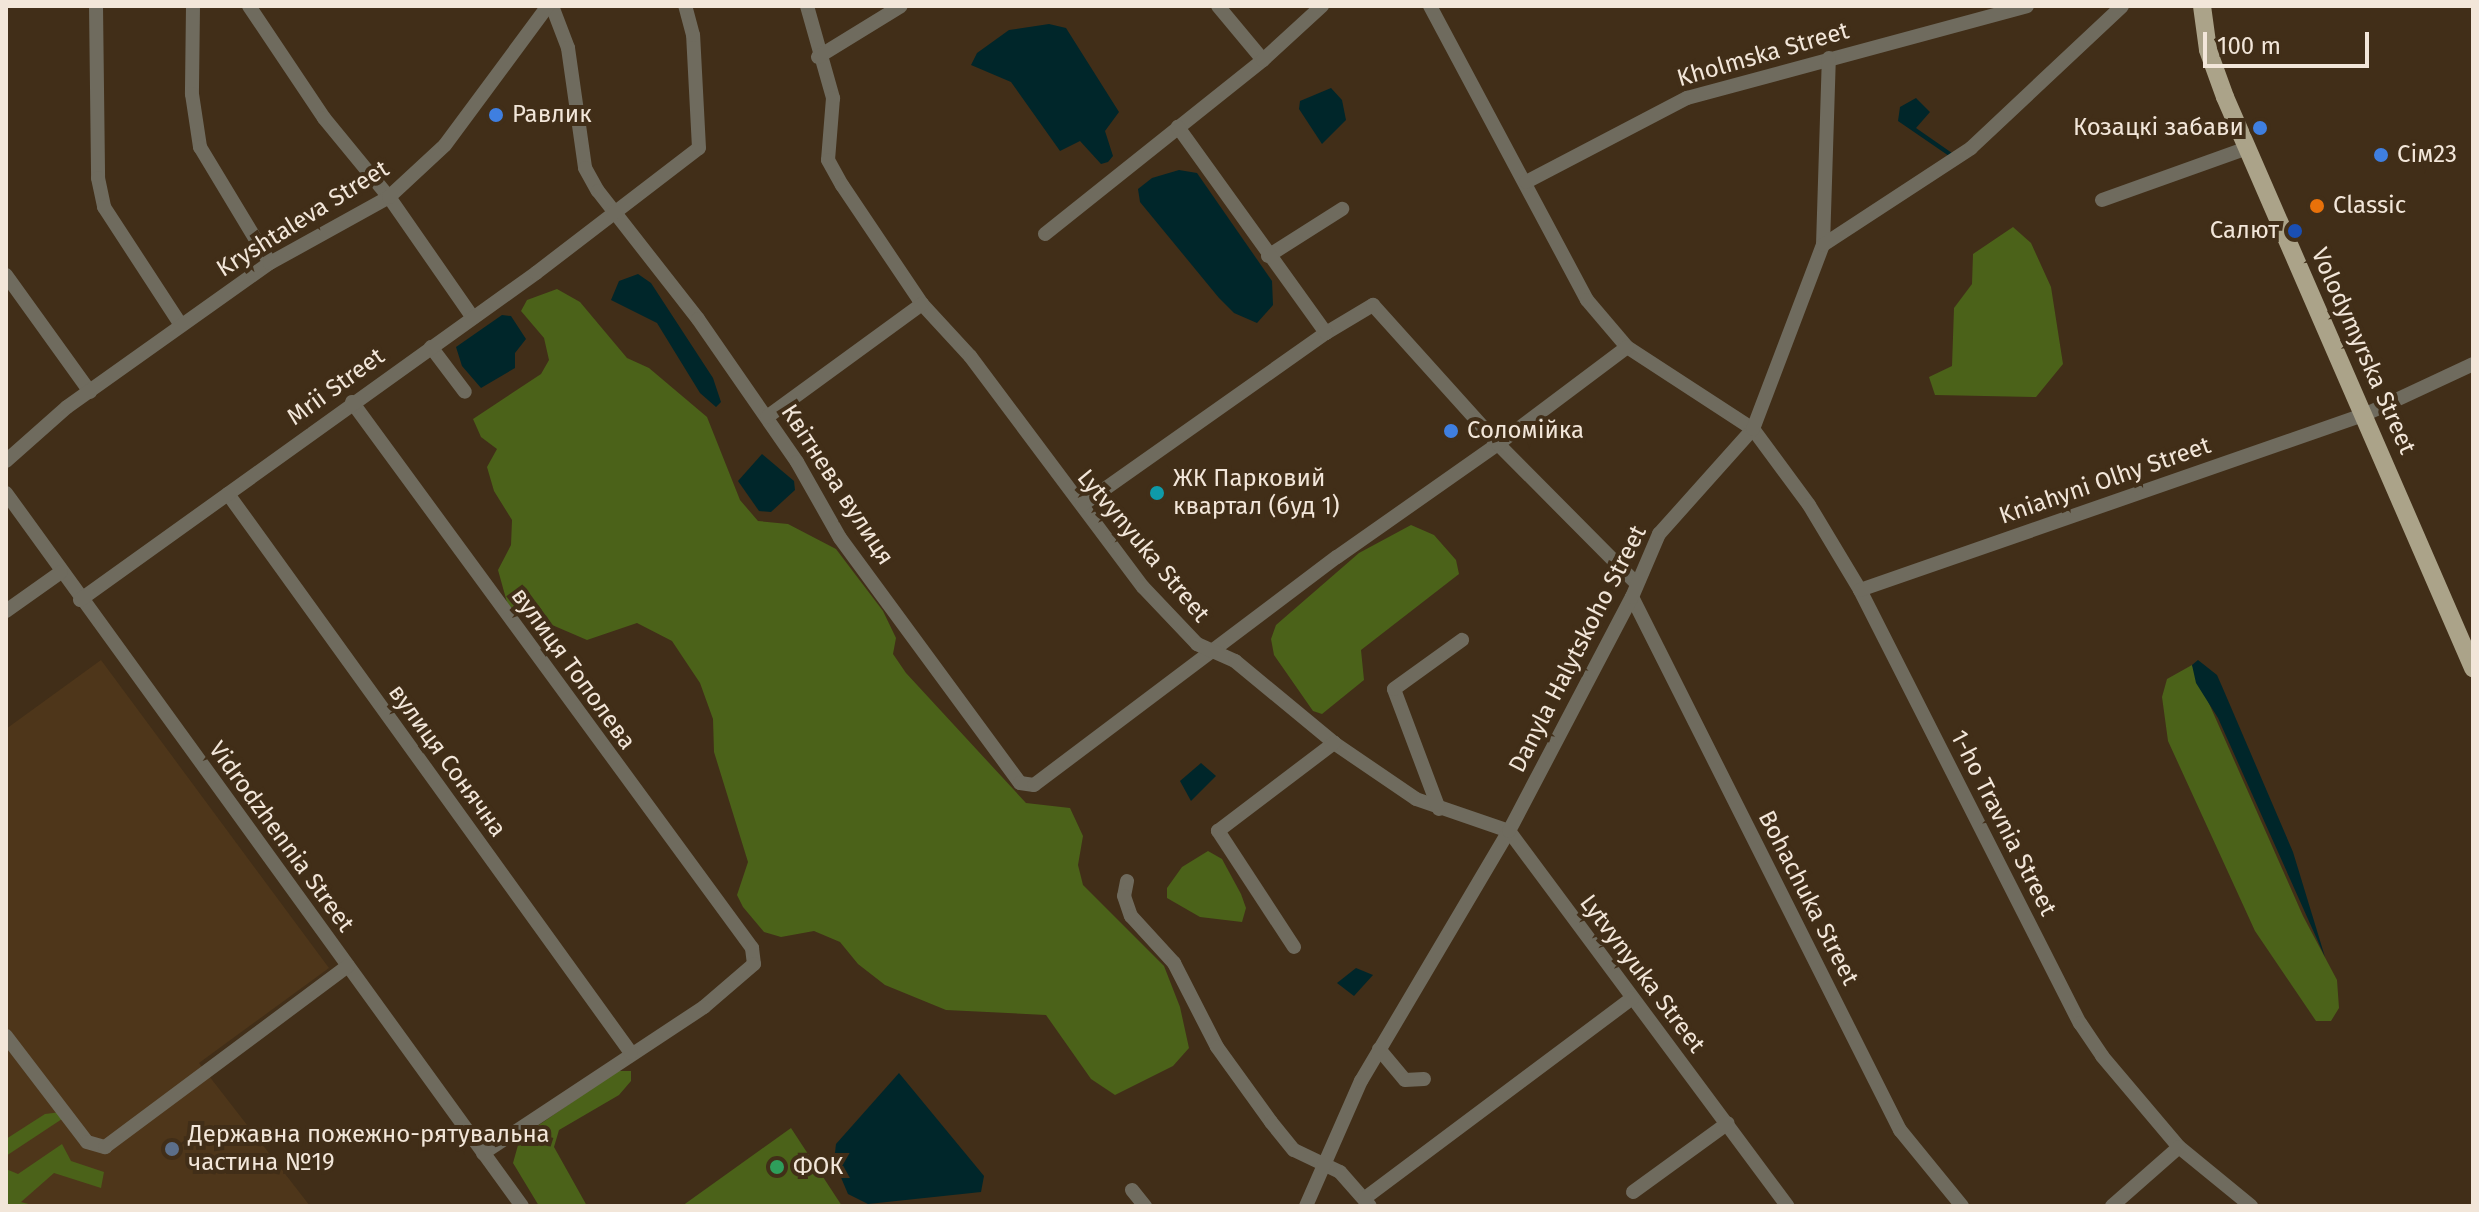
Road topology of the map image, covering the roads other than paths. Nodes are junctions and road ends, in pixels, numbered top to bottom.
1 (96, 6) edge
2 (193, 6) edge
3 (249, 6) edge
4 (550, 6) edge
5 (685, 6) edge
6 (807, 6) edge
7 (901, 6) edge
8 (1218, 6) edge
9 (1322, 6) edge
10 (1430, 6) edge
11 (2027, 6) edge
12 (2122, 6) edge
13 (2202, 6) edge
14 (818, 57) junction
15 (1829, 58) junction
16 (1263, 60) junction
17 (1178, 127) junction
18 (2247, 148) junction
19 (1526, 182) junction
20 (389, 197) junction
21 (2102, 200) dead end
22 (617, 209) junction
23 (1342, 209) dead end
24 (1045, 234) dead end
25 (1823, 245) junction
26 (1268, 256) junction
27 (270, 263) junction
28 (6, 275) edge
29 (922, 304) junction
30 (473, 318) junction
31 (181, 325) junction
32 (1326, 333) junction
33 (431, 347) junction
34 (1627, 347) junction
35 (2473, 364) edge
36 (90, 392) junction
37 (465, 392) dead end
38 (352, 402) junction
39 (2366, 414) junction
40 (767, 417) junction
41 (1753, 429) junction
42 (1498, 444) junction
43 (6, 461) edge
44 (6, 493) edge
45 (228, 494) junction
46 (1082, 505) junction
47 (61, 572) junction
48 (1634, 590) junction
49 (1860, 590) junction
50 (80, 600) junction
51 (6, 611) edge
52 (1462, 640) dead end
53 (1215, 653) junction
54 (2472, 661) edge
55 (1334, 743) junction
56 (1439, 809) junction
57 (1509, 831) junction
58 (1127, 881) dead end
59 (1294, 947) dead end
60 (348, 966) junction
61 (1632, 998) junction
62 (6, 1036) edge
63 (1379, 1049) junction
64 (631, 1053) junction
65 (1424, 1079) dead end
66 (1728, 1123) junction
67 (2179, 1147) junction
68 (483, 1153) junction
69 (1323, 1160) junction
70 (1132, 1190) dead end
71 (1633, 1192) dead end
72 (1368, 1202) edge
73 (522, 1206) edge
74 (1145, 1206) edge
75 (1306, 1206) edge
76 (1787, 1206) edge
77 (1962, 1206) edge
78 (2112, 1206) edge
79 (2251, 1206) edge

1 - 31 street
2 - 27 street
3 - 20 street
4 - 20 street, Kryshtaleva Street
4 - 22 street, Квітнева вулиця
5 - 22 street, Mrii Street
6 - 14 street, Lytvynyuka Street
7 - 14 street
8 - 16 street
9 - 16 street
10 - 19 street
11 - 15 street, Kholmska Street
12 - 25 street
13 - 18 main road, Volodymyrska Street
14 - 29 street, Lytvynyuka Street
15 - 19 street, Kholmska Street
15 - 25 street, Danyla Halytskoho Street
16 - 17 street
17 - 24 street
17 - 26 street
18 - 21 street
18 - 39 main road, Volodymyrska Street
19 - 34 street
20 - 27 street, Kryshtaleva Street
20 - 30 street
22 - 30 street, Mrii Street
22 - 40 street, Квітнева вулиця
23 - 26 street
25 - 41 street, Danyla Halytskoho Street
26 - 32 street
27 - 31 street, Kryshtaleva Street
28 - 36 street
29 - 40 street
29 - 46 street, Lytvynyuka Street
30 - 33 street, Mrii Street
31 - 36 street, Kryshtaleva Street
32 - 42 street, Bohachuka Street
32 - 46 street
33 - 37 street
33 - 38 street, Mrii Street
34 - 41 street
34 - 42 street
35 - 39 street, Kniahyni Olhy Street
36 - 43 street, Kryshtaleva Street
38 - 45 street, Mrii Street
38 - 64 street, вулиця Тополева
39 - 49 street, Kniahyni Olhy Street
39 - 54 main road, Volodymyrska Street
40 - 53 street, Квітнева вулиця
41 - 48 street, Danyla Halytskoho Street
41 - 49 street, 1-ho Travnia Street
42 - 48 street, Bohachuka Street
42 - 53 street
44 - 47 street, Vidrodzhennia Street
45 - 50 street, Mrii Street
45 - 64 street, вулиця Сонячна
46 - 53 street, Lytvynyuka Street
47 - 50 street, Vidrodzhennia Street
47 - 51 street
48 - 57 street, Danyla Halytskoho Street
48 - 77 street, Bohachuka Street
49 - 67 street, 1-ho Travnia Street
50 - 60 street, Vidrodzhennia Street
52 - 56 street
53 - 55 street, Lytvynyuka Street
55 - 56 street, Lytvynyuka Street
55 - 59 street
56 - 57 street, Lytvynyuka Street
57 - 61 street, Lytvynyuka Street
57 - 63 street, Danyla Halytskoho Street
58 - 69 street
60 - 62 street
60 - 68 street, Vidrodzhennia Street
61 - 66 street, Lytvynyuka Street
61 - 72 street
63 - 65 street
63 - 69 street, Danyla Halytskoho Street
64 - 68 street
66 - 71 street
66 - 76 street, Lytvynyuka Street
67 - 78 street
67 - 79 street, 1-ho Travnia Street
68 - 73 street, Vidrodzhennia Street
69 - 72 street
69 - 75 street, Danyla Halytskoho Street
70 - 74 street

